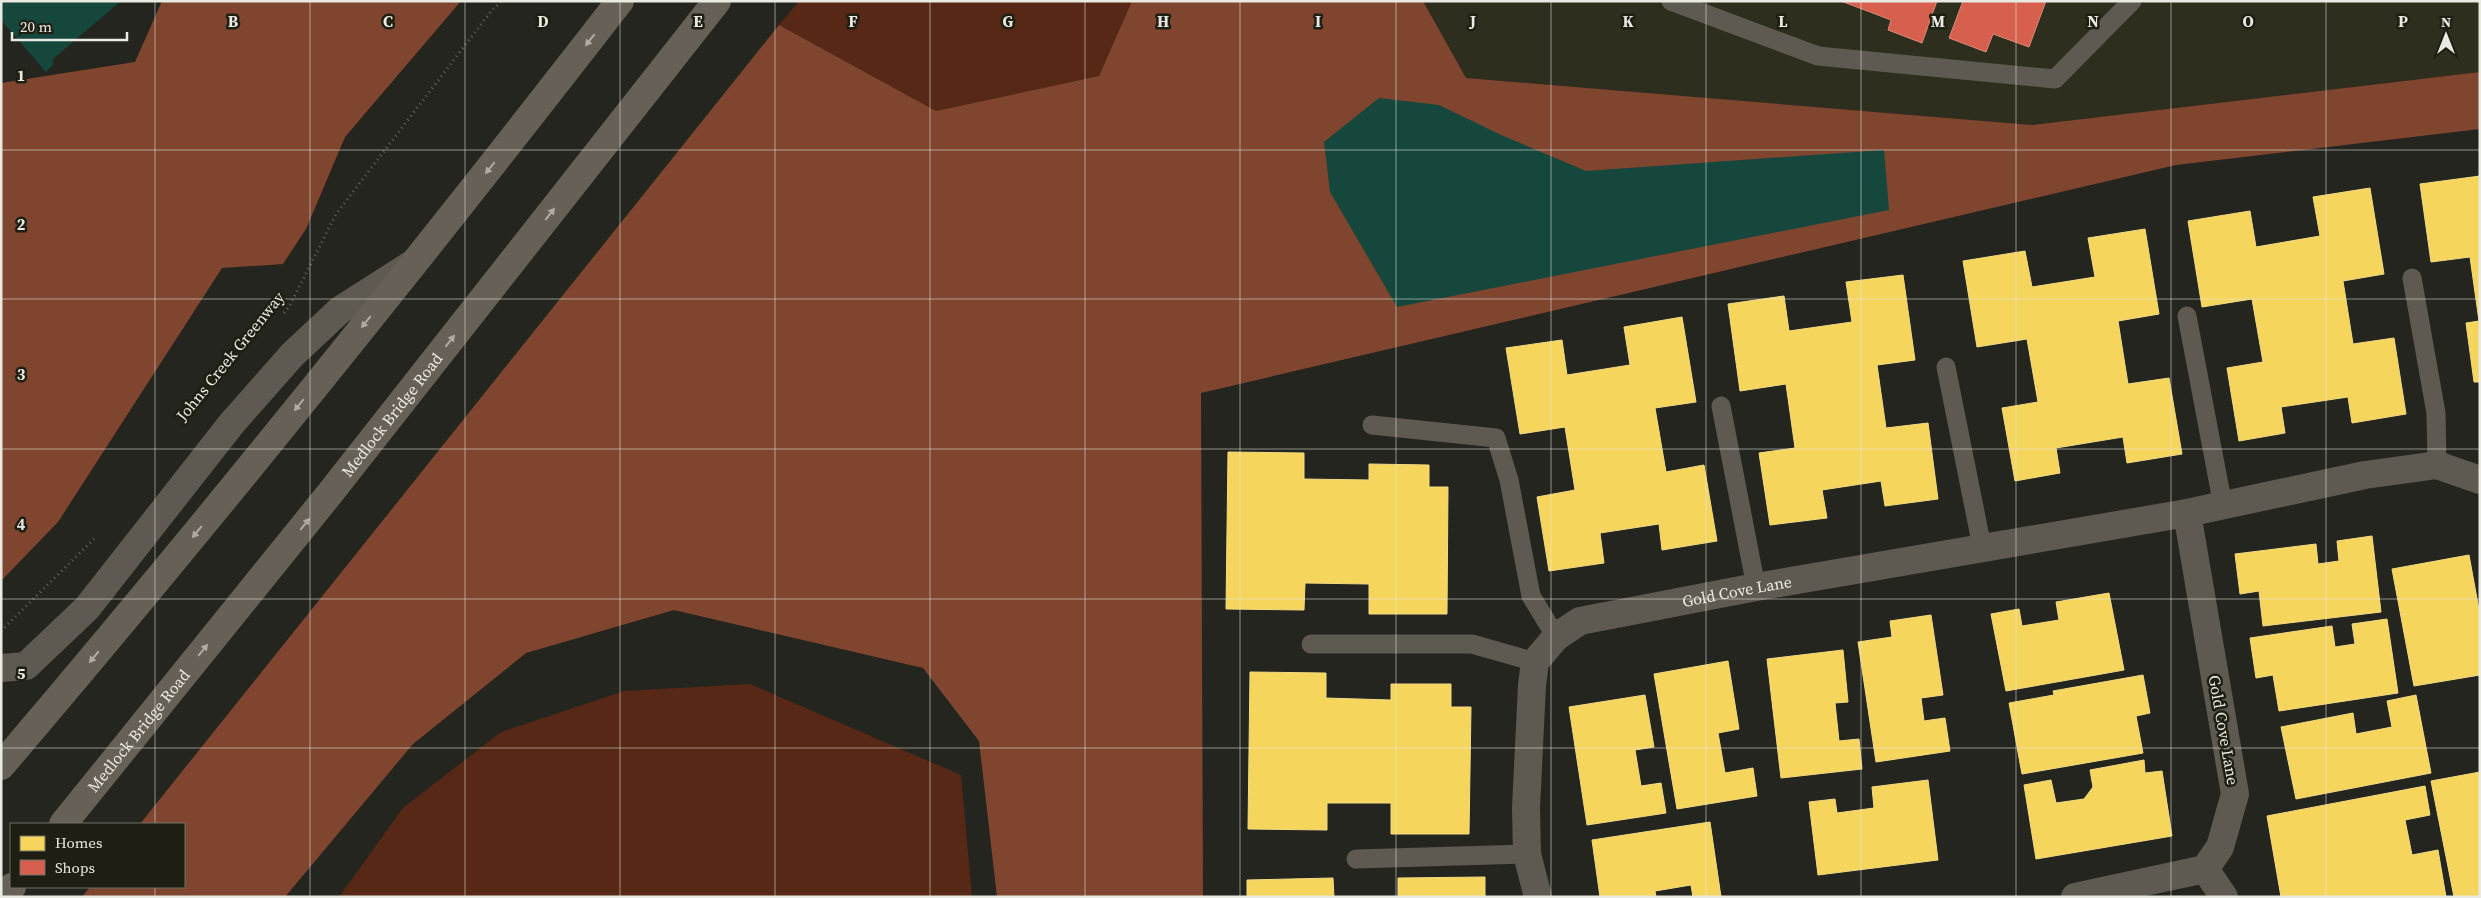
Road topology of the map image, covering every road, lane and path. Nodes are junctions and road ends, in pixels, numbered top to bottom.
1 (502, 1) edge
2 (620, 1) edge
3 (717, 1) edge
4 (1671, 1) edge
5 (2132, 1) edge
6 (415, 262) junction
7 (2412, 278) dead end
8 (2187, 316) dead end
9 (277, 320) dead end
10 (1946, 366) dead end
11 (1721, 406) dead end
12 (1372, 425) dead end
13 (2437, 466) junction
14 (2480, 480) edge
15 (2223, 506) junction
16 (2187, 513) junction
17 (100, 534) dead end
18 (1982, 547) junction
19 (1756, 587) junction
20 (1, 632) edge
21 (1556, 637) junction
22 (1311, 644) dead end
23 (1535, 662) junction
24 (1, 668) edge
25 (1, 766) edge
26 (64, 823) edge
27 (1527, 854) junction
28 (1356, 859) dead end
29 (2205, 869) junction
30 (1538, 897) edge
31 (2075, 897) edge
32 (2224, 897) edge

1 - 9 path, Johns Creek Greenway
2 -> 6 highway
26 -> 3 highway, Medlock Bridge Road
4 - 5 lane
6 - 24 street
6 -> 25 highway
7 - 13 lane
8 - 15 lane
10 - 18 lane
11 - 19 lane
12 - 21 lane
13 - 14 street, Gold Cove Lane
13 - 15 street, Gold Cove Lane
15 - 16 street, Gold Cove Lane
16 - 18 street, Gold Cove Lane
16 - 29 street, Gold Cove Lane
17 - 20 path
18 - 19 street, Gold Cove Lane
19 - 21 street, Gold Cove Lane
21 - 23 street, Gold Cove Lane
22 - 23 lane
23 - 27 street
27 - 28 lane
27 - 30 street
29 - 31 street
29 - 32 street

